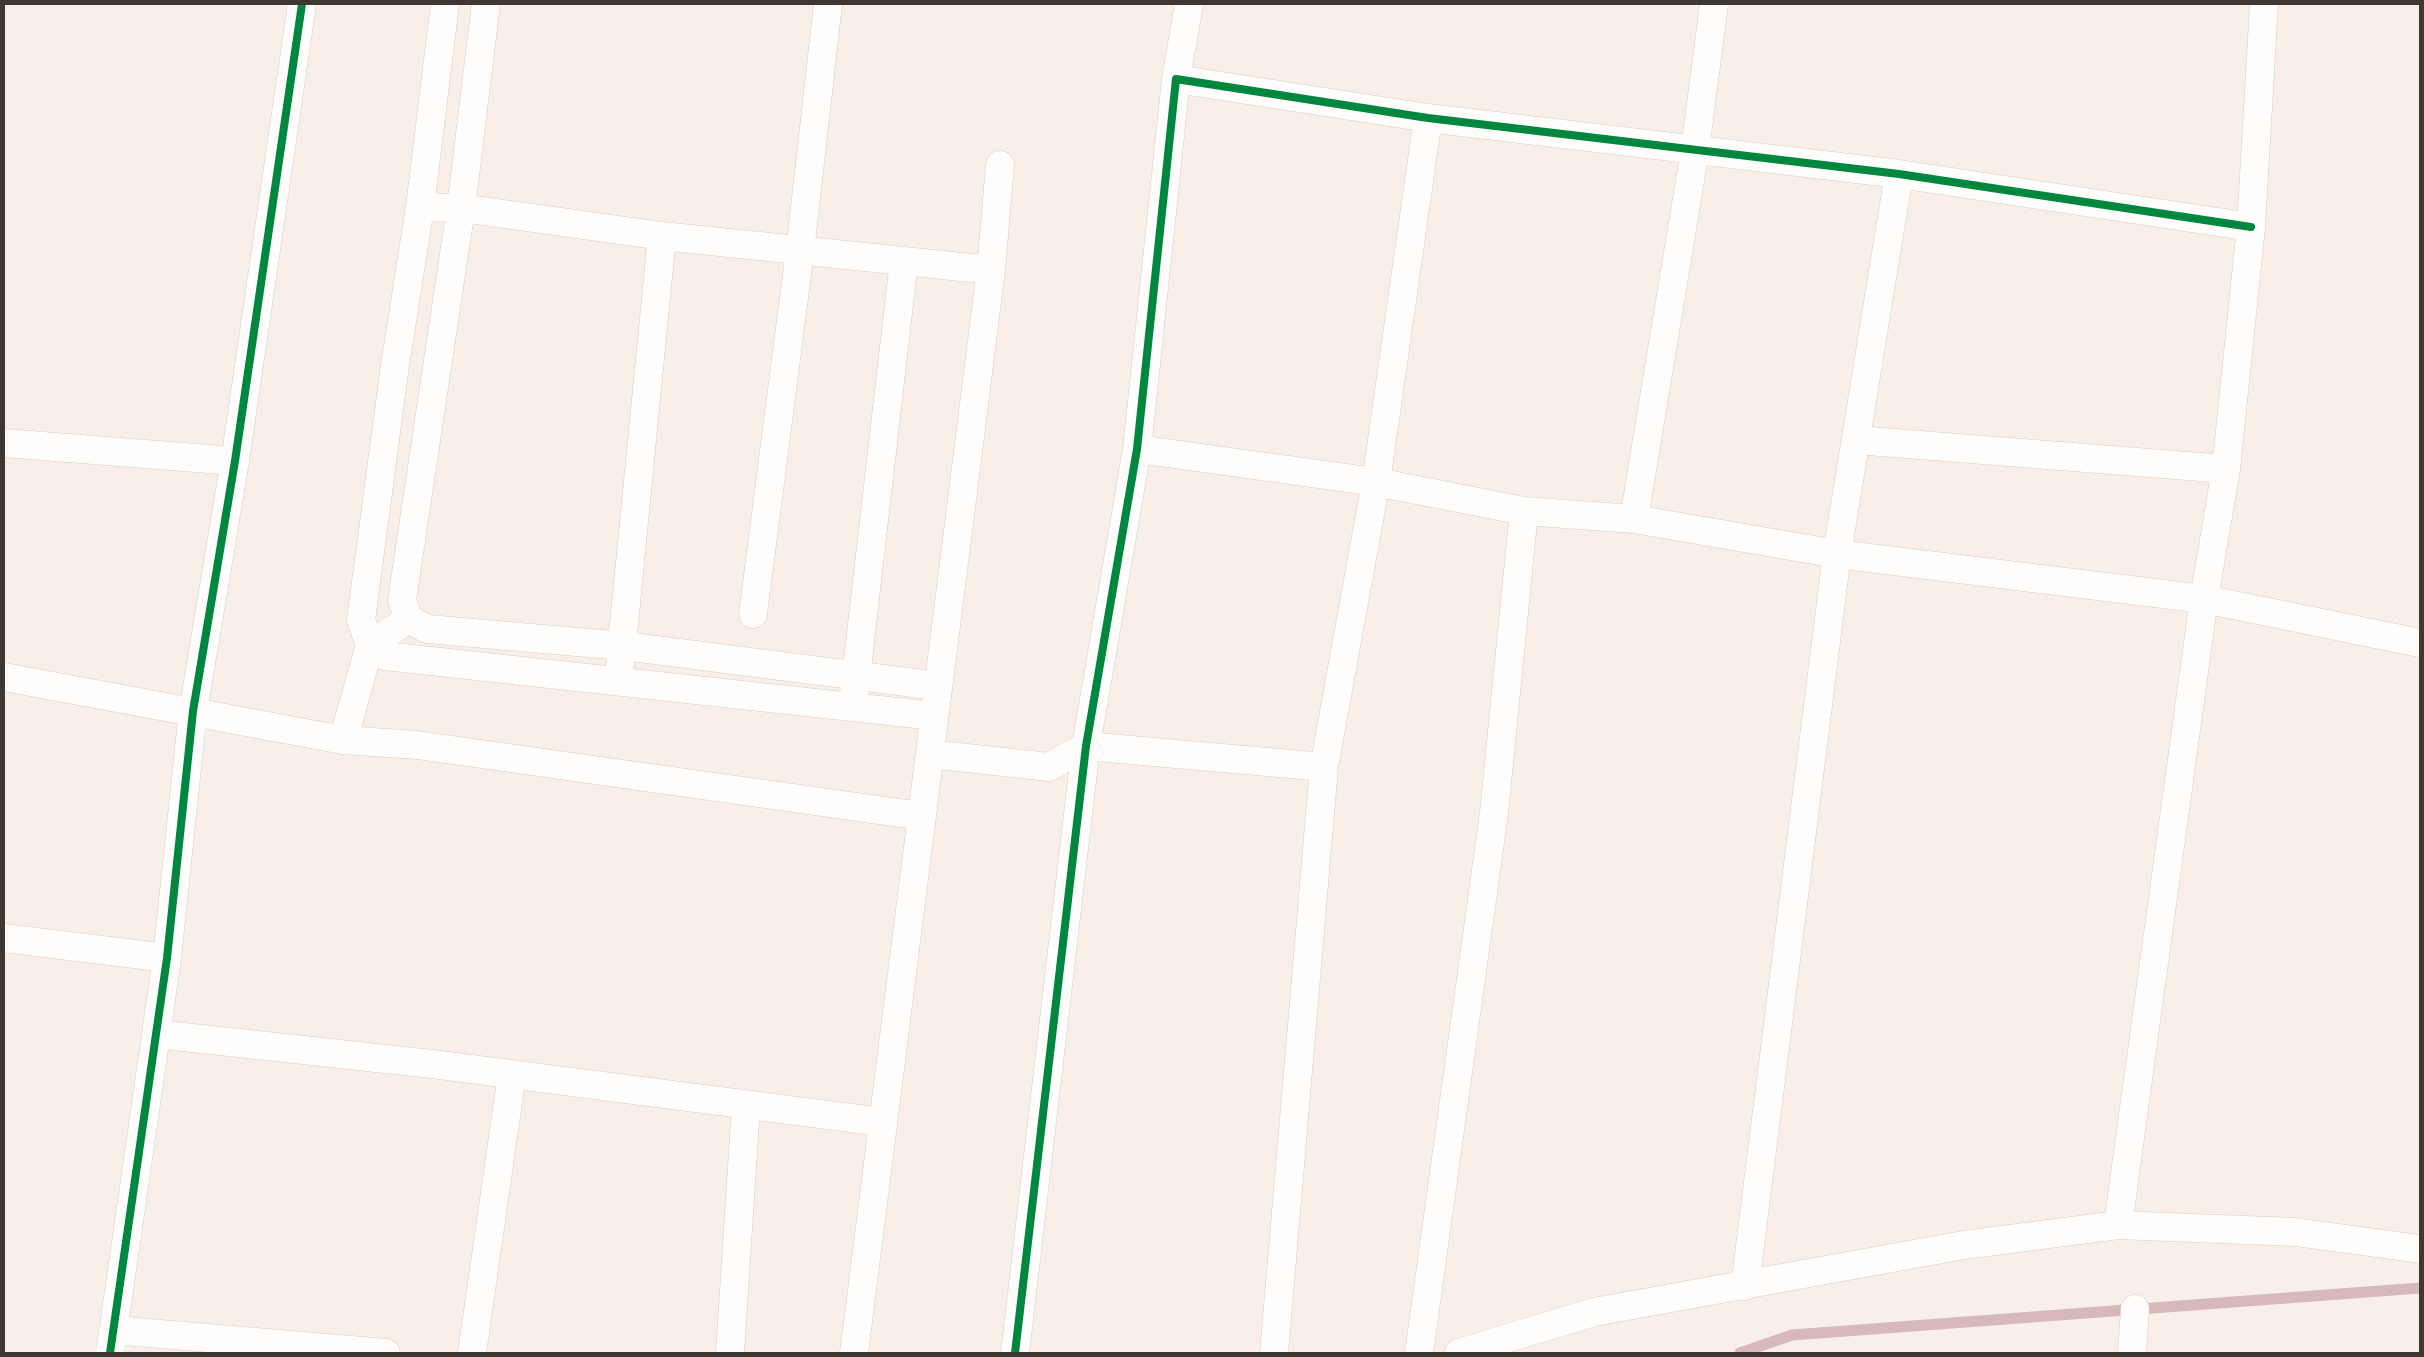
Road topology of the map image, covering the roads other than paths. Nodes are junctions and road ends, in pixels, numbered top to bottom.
1 (302, 4) edge
2 (445, 4) edge
3 (486, 4) edge
4 (825, 4) edge
5 (1189, 4) edge
6 (1714, 4) edge
7 (2264, 4) edge
8 (1176, 80) junction
9 (1428, 118) junction
10 (1695, 150) junction
11 (1000, 165) dead end
12 (1899, 174) junction
13 (420, 207) junction
14 (462, 208) junction
15 (2251, 227) junction
16 (662, 236) junction
17 (800, 251) junction
18 (904, 261) junction
19 (991, 270) junction
20 (1856, 440) junction
21 (4, 443) edge
22 (1137, 448) junction
23 (235, 461) junction
24 (2226, 469) junction
25 (1376, 482) junction
26 (1524, 511) junction
27 (1634, 519) junction
28 (1837, 554) junction
29 (2204, 599) junction
30 (754, 614) dead end
31 (409, 619) junction
32 (2420, 644) edge
33 (370, 645) junction
34 (624, 646) junction
35 (857, 676) junction
36 (4, 677) edge
37 (617, 681) junction
38 (938, 686) junction
39 (853, 708) junction
40 (193, 710) junction
41 (934, 716) junction
42 (343, 740) junction
43 (1086, 746) junction
44 (930, 754) junction
45 (1324, 767) junction
46 (921, 816) junction
47 (4, 938) edge
48 (167, 958) junction
49 (156, 1034) junction
50 (512, 1074) junction
51 (746, 1105) junction
52 (882, 1122) junction
53 (2118, 1226) junction
54 (2420, 1249) edge
55 (1745, 1286) junction
56 (2135, 1309) dead end
57 (112, 1342) edge
58 (386, 1353) edge
59 (472, 1353) edge
60 (730, 1353) edge
61 (854, 1353) edge
62 (1015, 1353) edge
63 (1274, 1353) edge
64 (1419, 1353) edge
65 (1459, 1353) edge
66 (2132, 1353) edge

1 - 23 street
2 - 13 street
3 - 14 street
4 - 17 street
5 - 8 street
6 - 10 street
7 - 15 street
8 - 9 street
8 - 22 street
9 - 10 street
9 - 25 street
10 - 12 street
10 - 27 street
11 - 19 street
12 - 15 street
12 - 20 street
13 - 14 street
13 - 33 street
14 - 16 street
14 - 31 street
15 - 24 street
16 - 17 street
16 - 34 street
17 - 18 street
17 - 30 street
18 - 19 street
18 - 35 street
19 - 38 street
20 - 24 street
20 - 28 street
21 - 23 street
22 - 25 street
22 - 43 street
23 - 40 street
24 - 29 street
25 - 26 street
25 - 45 street
26 - 27 street
26 - 64 street
27 - 28 street
28 - 29 street
28 - 55 street
29 - 32 street
29 - 53 street
31 - 33 street
31 - 34 street
33 - 37 street
33 - 42 street
34 - 35 street
34 - 37 street
35 - 38 street
35 - 39 street
36 - 40 street
37 - 39 street
38 - 41 street
39 - 41 street
40 - 42 street
40 - 48 street
41 - 44 street
42 - 46 street
43 - 44 street
43 - 45 street
43 - 62 street
44 - 46 street
45 - 63 street
46 - 52 street
47 - 48 street
48 - 49 street
49 - 50 street
49 - 57 street
50 - 51 street
50 - 59 street
51 - 52 street
51 - 60 street
52 - 61 street
53 - 54 street
53 - 55 street
55 - 65 street
56 - 66 street
57 - 58 street

